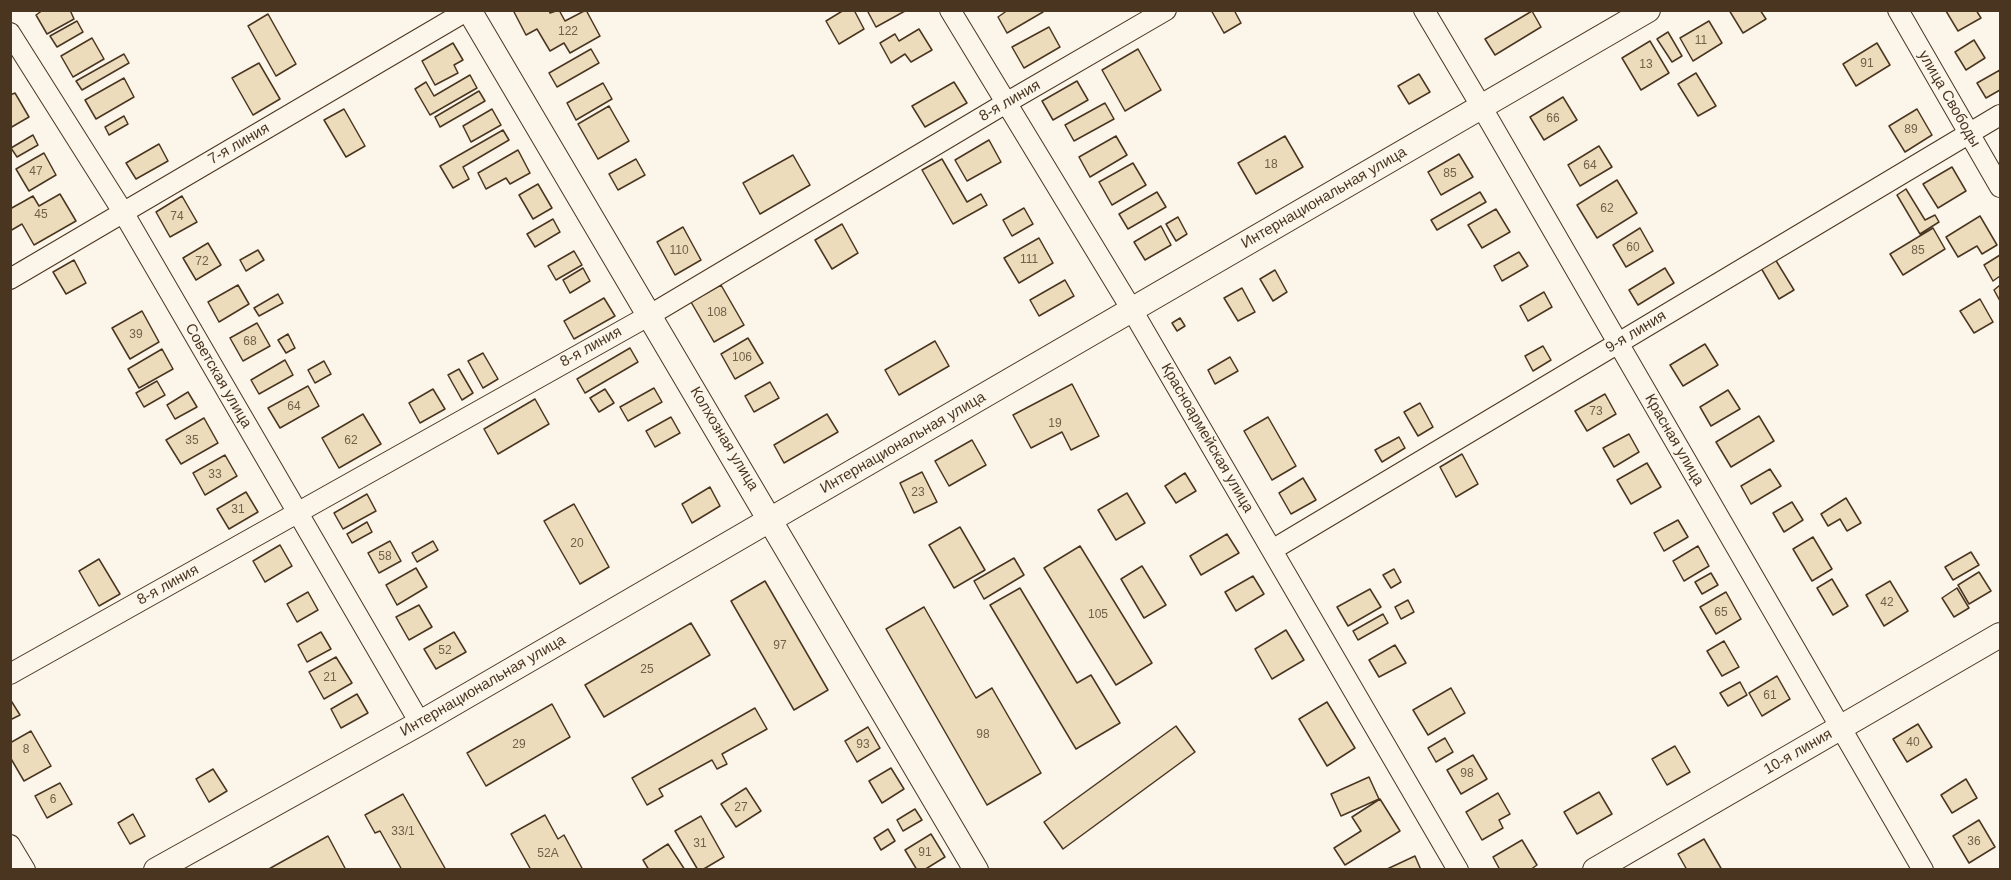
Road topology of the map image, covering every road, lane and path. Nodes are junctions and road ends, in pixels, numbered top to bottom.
1 (469, 10) edge
2 (950, 10) edge
3 (1166, 10) edge
4 (1424, 10) edge
5 (1648, 10) edge
6 (1898, 10) edge
7 (10, 33) edge
8 (1006, 103) junction
9 (1481, 106) junction
10 (2001, 115) edge
11 (1970, 134) junction
12 (2001, 187) edge
13 (123, 212) junction
14 (10, 279) edge
15 (1132, 310) junction
16 (650, 315) junction
17 (1618, 343) junction
18 (297, 513) junction
19 (771, 519) junction
20 (1272, 550) junction
21 (2001, 635) edge
22 (10, 674) edge
23 (420, 723) junction
24 (1841, 728) junction
25 (10, 845) edge
26 (25, 870) edge
27 (156, 870) edge
28 (976, 870) edge
29 (1458, 870) edge
30 (1595, 870) edge
31 (1923, 870) edge

1 - 13 street, 7-я линия
1 - 16 street, Колхозная улица
2 - 8 street, Красноармейская улица
3 - 8 street, 8-я линия
4 - 9 street, Красная улица
5 - 9 street, Интернациональная улица
6 - 11 street, улица Свободы
7 - 13 street, Советская улица
8 - 15 street, Красноармейская улица
8 - 16 street, 8-я линия
9 - 15 street, Интернациональная улица
9 - 17 street, Красная улица
10 - 11 street, 9-я линия
11 - 12 street, улица Свободы
11 - 17 street, 9-я линия
13 - 14 street, 7-я линия
13 - 18 street, Советская улица
15 - 19 street, Интернациональная улица
15 - 20 street, Красноармейская улица
16 - 18 street, 8-я линия
16 - 19 street, Колхозная улица
17 - 20 street, 9-я линия
17 - 24 street, Красная улица
18 - 22 street, 8-я линия
18 - 23 street, Советская улица
19 - 23 street, Интернациональная улица
19 - 28 street, Колхозная улица
20 - 29 street, Красноармейская улица
21 - 24 street, 10-я линия
23 - 27 street, Интернациональная улица
24 - 30 street, 10-я линия
24 - 31 street, Красная улица
25 - 26 street

